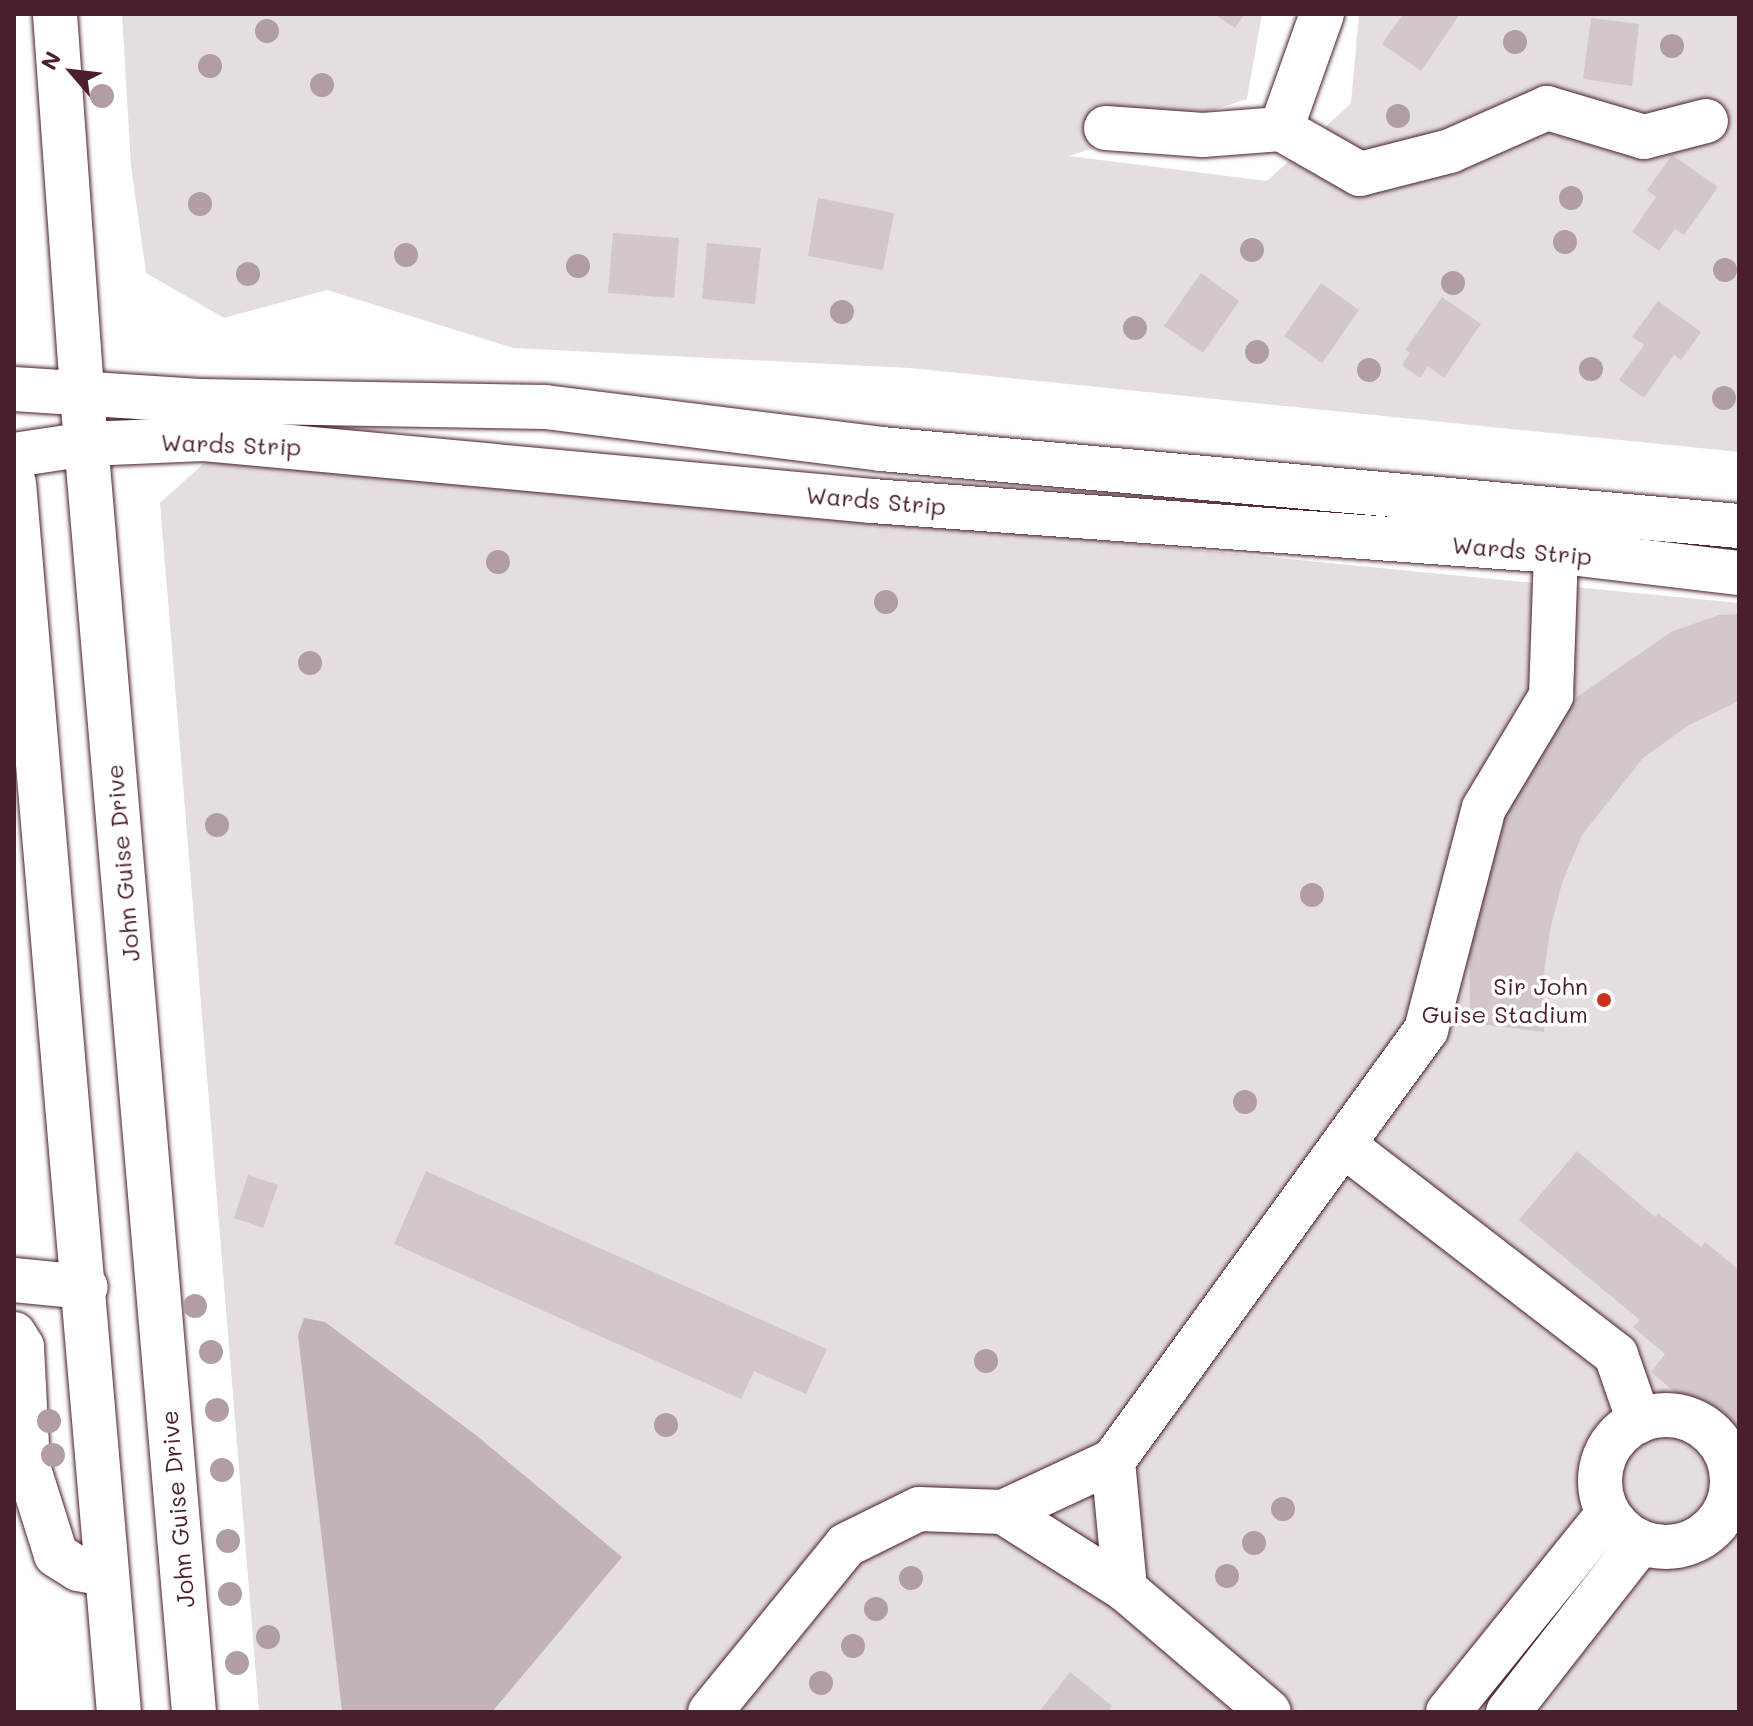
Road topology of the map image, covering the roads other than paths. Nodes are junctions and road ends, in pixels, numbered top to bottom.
1 (55, 14) edge
2 (1322, 14) edge
3 (1706, 121) dead end
4 (1106, 128) dead end
5 (1281, 129) junction
6 (14, 389) edge
7 (82, 395) junction
8 (87, 444) junction
9 (14, 455) edge
10 (14, 483) edge
11 (1559, 509) junction
12 (1739, 526) edge
13 (1554, 551) junction
14 (1739, 573) edge
15 (1345, 1146) junction
16 (14, 1280) edge
17 (86, 1287) junction
18 (14, 1334) edge
19 (1639, 1421) junction
20 (1113, 1461) junction
21 (1003, 1512) junction
22 (1608, 1514) junction
23 (1640, 1543) junction
24 (107, 1574) junction
25 (1125, 1589) junction
26 (119, 1712) edge
27 (194, 1712) edge
28 (710, 1712) edge
29 (1269, 1712) edge
30 (1448, 1712) edge
31 (1508, 1712) edge

1 - 7 main road, John Guise Drive
2 - 5 main road
3 - 5 main road
4 - 5 main road
6 - 7 main road, Wards Strip
7 - 8 main road, John Guise Drive
7 - 11 main road, Wards Strip
8 - 9 main road, Wards Strip
8 - 13 main road, Wards Strip
8 - 27 main road, John Guise Drive
10 - 17 main road
11 - 12 main road, Wards Strip
11 - 13 main road
13 - 14 main road, Wards Strip
13 - 15 main road
15 - 19 main road
15 - 20 main road
16 - 17 main road
17 - 24 main road
18 - 24 main road
19 - 22 main road
19 - 23 main road
20 - 21 main road
20 - 25 main road
21 - 25 main road
21 - 28 main road
22 - 23 main road
22 - 30 main road
23 - 31 main road
24 - 26 main road
25 - 29 main road

